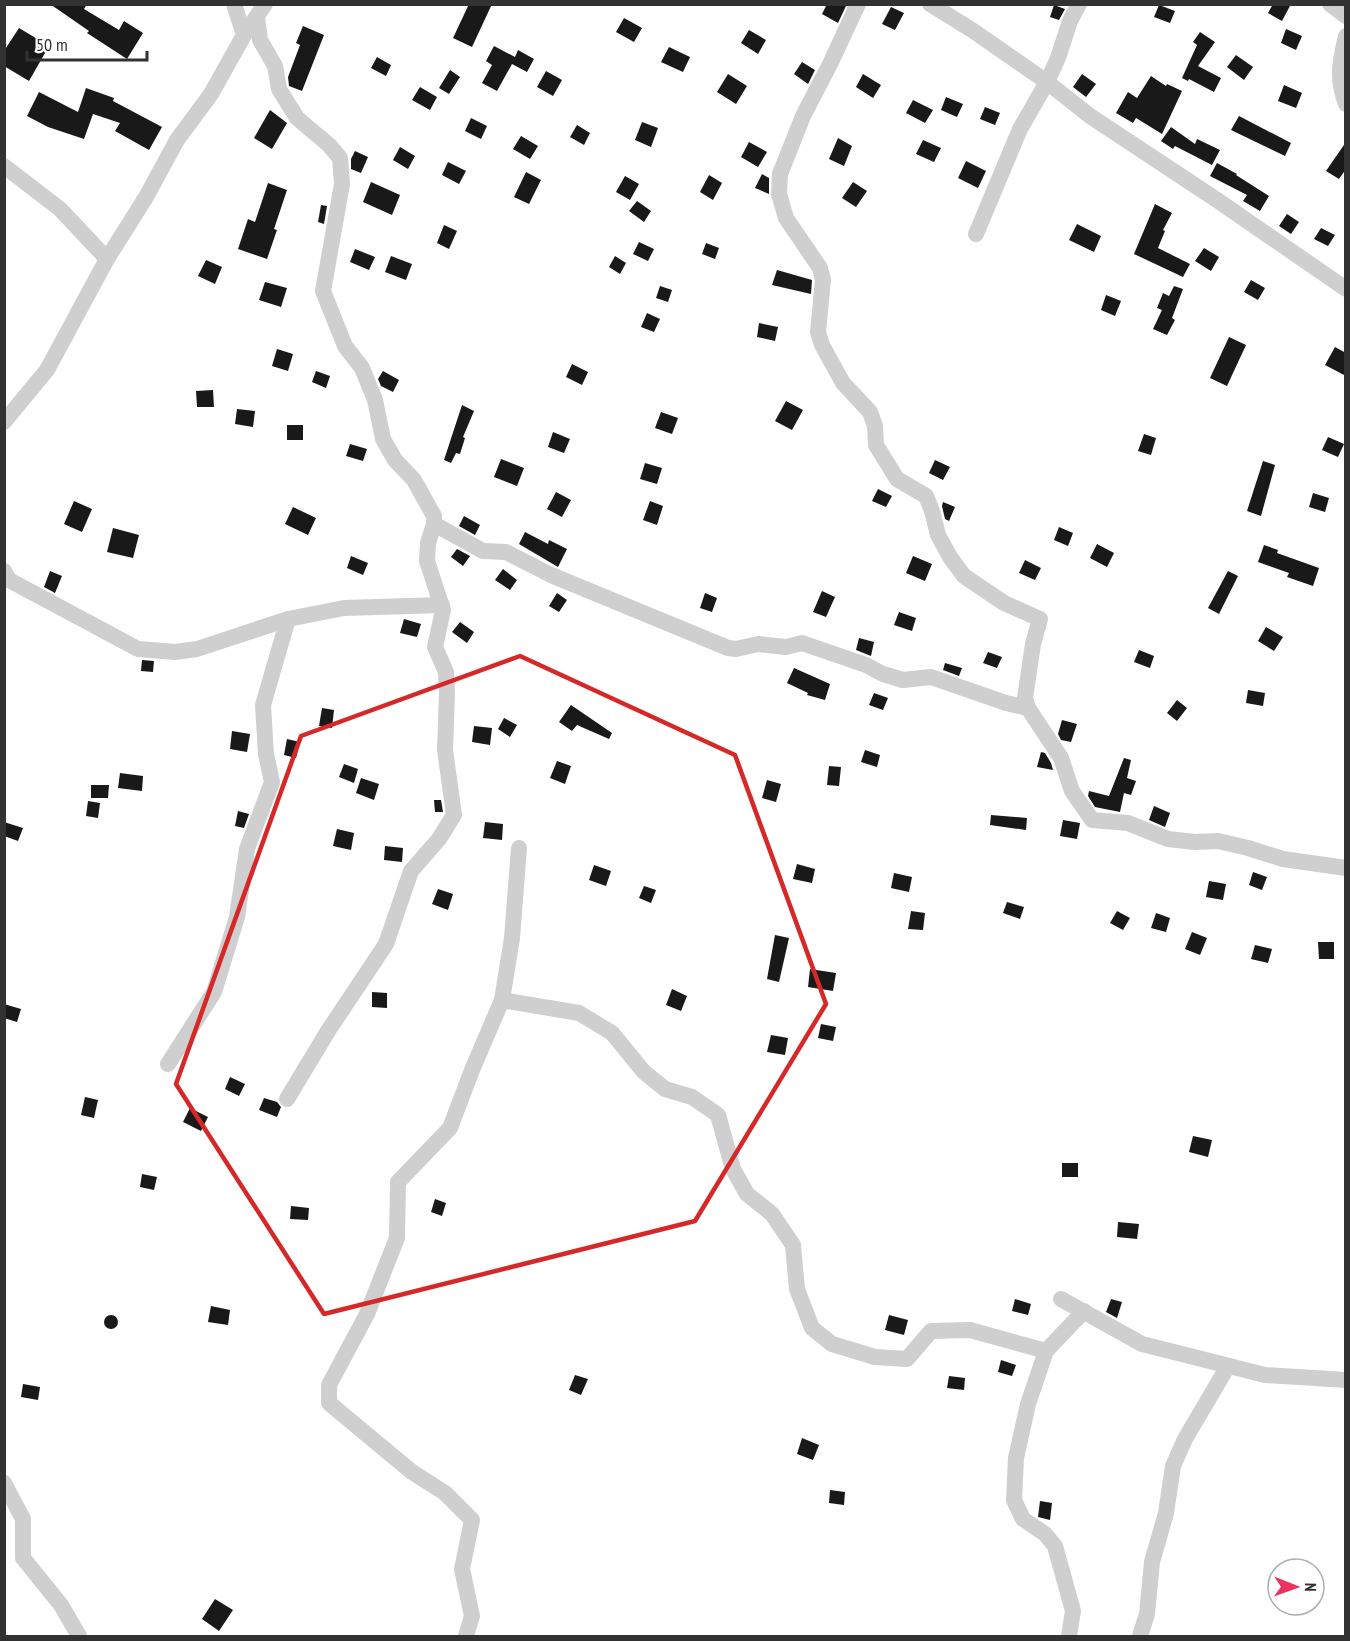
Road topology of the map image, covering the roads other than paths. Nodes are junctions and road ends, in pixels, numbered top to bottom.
1 (234, 4) edge
2 (858, 4) edge
3 (930, 4) edge
4 (1079, 4) edge
5 (1330, 4) edge
6 (261, 11) edge
7 (1346, 15) edge
8 (244, 35) junction
9 (1346, 36) edge
10 (1047, 82) junction
11 (1346, 104) edge
12 (4, 166) edge
13 (976, 234) dead end
14 (107, 259) junction
15 (1346, 289) edge
16 (4, 423) edge
17 (434, 524) junction
18 (4, 572) edge
19 (441, 604) junction
20 (288, 619) junction
21 (1028, 708) junction
22 (519, 848) dead end
23 (1346, 868) edge
24 (502, 1000) junction
25 (168, 1064) dead end
26 (287, 1099) dead end
27 (1062, 1299) dead end
28 (1084, 1311) junction
29 (1046, 1351) junction
30 (1228, 1366) junction
31 (1346, 1380) edge
32 (4, 1483) edge
33 (79, 1636) edge
34 (466, 1636) edge
35 (1069, 1636) edge
36 (1140, 1636) edge

1 - 8 street
2 - 21 street
3 - 10 street
4 - 10 street
5 - 7 street
6 - 8 street
6 - 17 street
8 - 14 street
9 - 11 street
10 - 13 street
10 - 15 street
12 - 14 street
14 - 16 street
17 - 19 street
17 - 21 street
18 - 20 street
19 - 20 street
19 - 26 street
20 - 25 street
21 - 23 street
22 - 24 street
24 - 29 street
24 - 34 street
27 - 28 street
28 - 29 street
28 - 30 street
29 - 35 street
30 - 31 street
30 - 36 street
32 - 33 street

